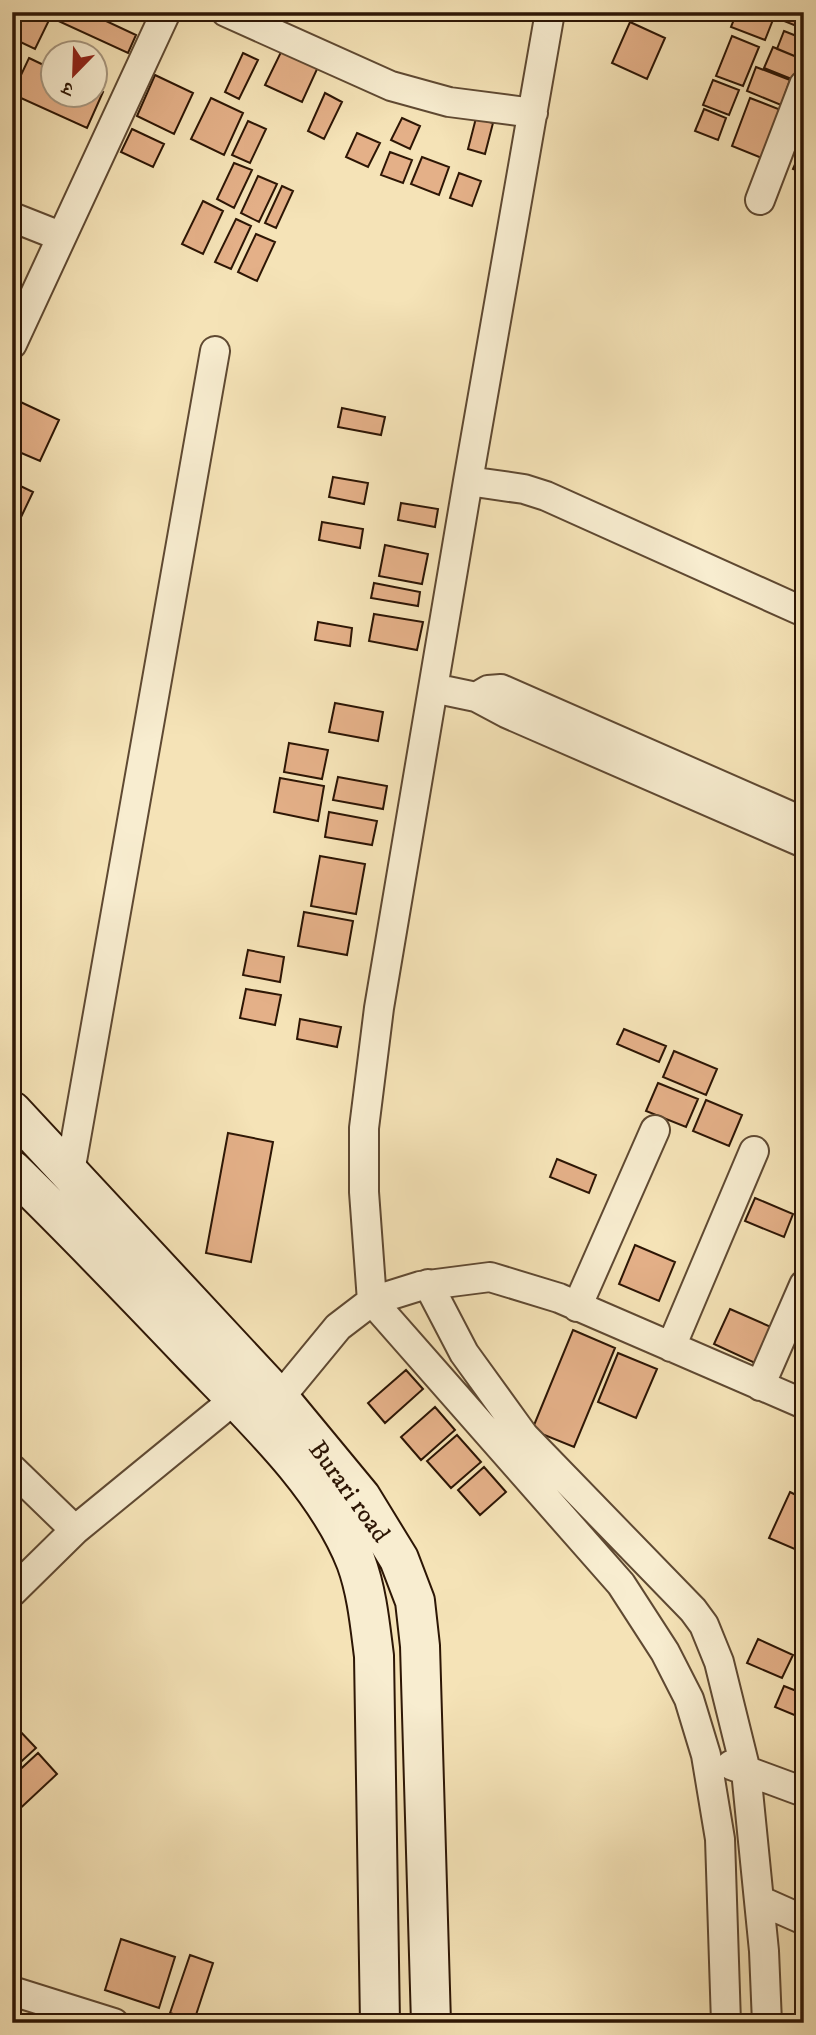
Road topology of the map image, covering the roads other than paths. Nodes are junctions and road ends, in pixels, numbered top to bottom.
1 (166, 12) edge
2 (226, 12) edge
3 (551, 12) edge
4 (804, 85) edge
5 (533, 113) junction
6 (760, 201) dead end
7 (12, 217) edge
8 (60, 236) junction
9 (12, 344) edge
10 (215, 351) dead end
11 (485, 483) junction
12 (804, 612) edge
13 (456, 693) junction
14 (804, 822) edge
15 (804, 843) edge
16 (12, 1111) edge
17 (655, 1130) dead end
18 (754, 1151) dead end
19 (12, 1170) edge
20 (69, 1172) junction
21 (804, 1285) edge
22 (404, 1291) junction
23 (577, 1307) junction
24 (671, 1347) junction
25 (760, 1386) junction
26 (804, 1404) edge
27 (258, 1407) junction
28 (12, 1469) edge
29 (75, 1530) junction
30 (12, 1592) edge
31 (706, 1755) junction
32 (746, 1771) junction
33 (804, 1792) edge
34 (759, 1900) junction
35 (804, 1920) edge
36 (12, 1991) edge
37 (114, 2023) edge
38 (380, 2023) edge
39 (431, 2023) edge
40 (726, 2023) edge
41 (767, 2023) edge

1 - 8 street
2 - 5 street
3 - 5 street
4 - 6 street
5 - 11 street
7 - 8 street
8 - 9 street
10 - 20 street
11 - 12 street
11 - 13 street
13 - 14 street
13 - 15 street
13 - 22 street
16 - 20 main road, Burari road
17 - 23 street
18 - 24 street
19 - 27 main road, Burari road
20 - 27 main road, Burari road
21 - 25 street
22 - 23 street
22 - 27 street
22 - 31 street
22 - 32 street
23 - 24 street
24 - 25 street
25 - 26 street
27 - 29 street
27 - 38 main road, Burari road
27 - 39 main road, Burari road
28 - 29 street
29 - 30 street
31 - 32 street
31 - 40 street
32 - 33 street
32 - 34 street
34 - 35 street
34 - 41 street
36 - 37 street

